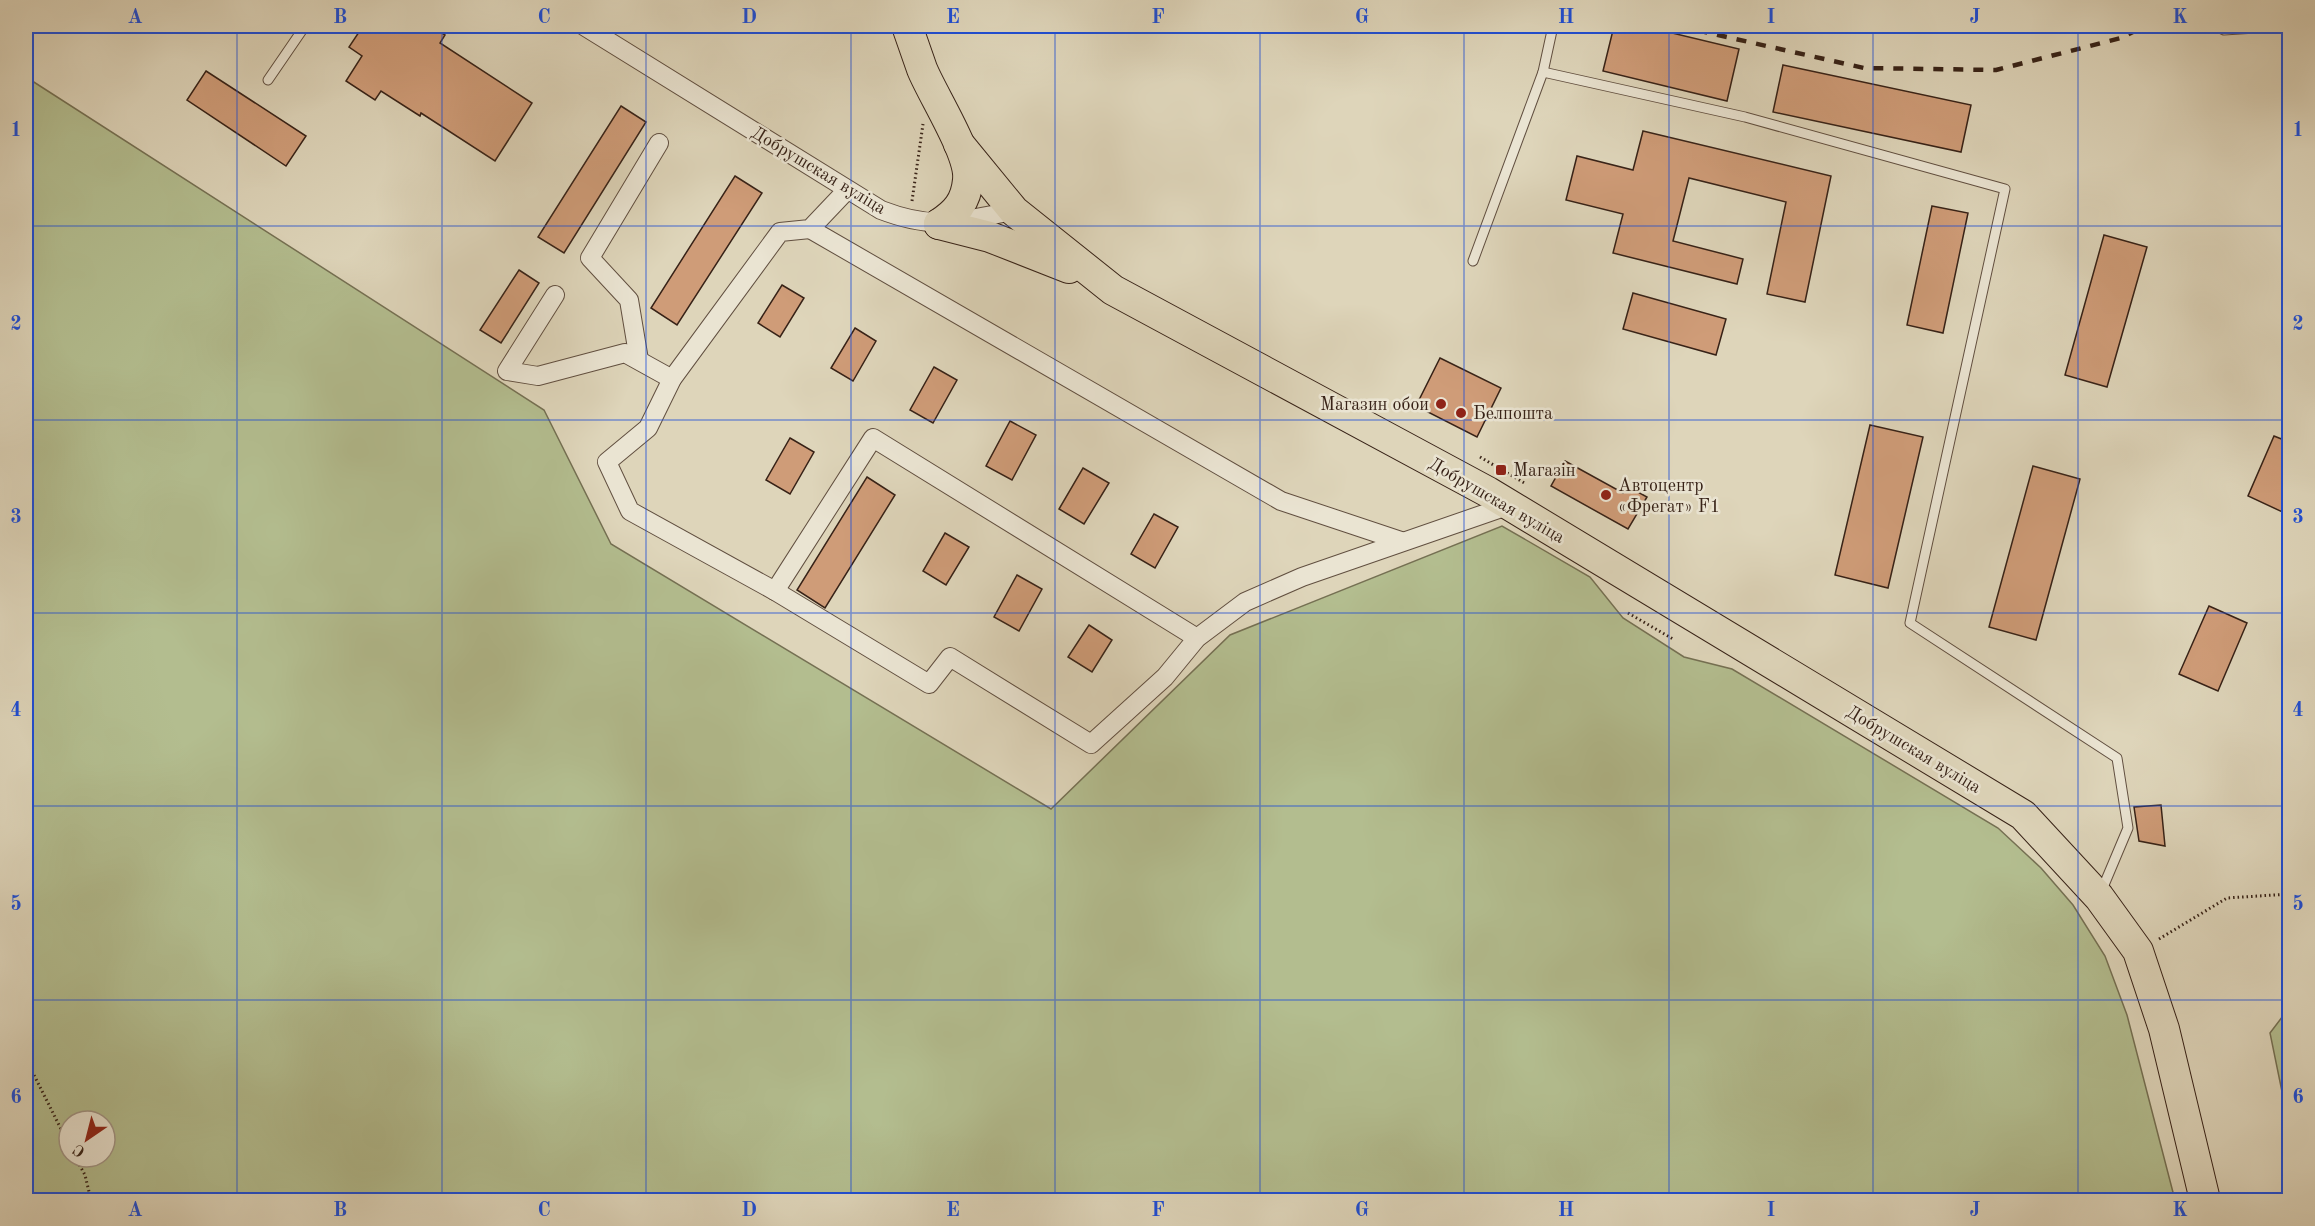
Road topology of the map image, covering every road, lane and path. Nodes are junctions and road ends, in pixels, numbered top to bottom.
1 (305, 26) edge
2 (584, 26) edge
3 (907, 26) edge
4 (1553, 26) edge
5 (2216, 26) edge
6 (2289, 26) edge
7 (1543, 72) junction
8 (268, 80) dead end
9 (923, 119) dead end
10 (658, 143) dead end
11 (959, 144) junction
12 (847, 190) junction
13 (911, 207) dead end
14 (1014, 211) junction
15 (939, 224) junction
16 (810, 229) junction
17 (1473, 261) dead end
18 (1113, 290) junction
19 (555, 295) dead end
20 (639, 360) junction
21 (672, 379) junction
22 (1480, 458) dead end
23 (1518, 494) junction
24 (1401, 541) junction
25 (775, 591) junction
26 (1628, 613) dead end
27 (1197, 638) junction
28 (1673, 639) dead end
29 (2289, 894) edge
30 (2099, 897) junction
31 (2138, 951) junction
32 (26, 1059) edge
33 (57, 1121) edge
34 (81, 1169) edge
35 (91, 1200) edge
36 (2205, 1200) edge

1 - 8 lane
2 - 12 street, Добрушская вуліца
3 - 11 main road
4 - 7 lane
5 - 6 lane
7 - 17 lane
7 - 30 lane
9 - 13 path
10 - 20 street
11 - 14 main road
11 - 15 main road
12 - 15 street, Добрушская вуліца
12 - 16 street
14 - 15 street, Добрушская вуліца
14 - 18 main road, Добрушская вуліца
15 - 18 main road
16 - 21 street
16 - 24 street
18 - 23 main road, Добрушская вуліца
19 - 20 street
20 - 21 street
21 - 25 street
22 - 23 path
23 - 24 street
23 - 30 main road, Добрушская вуліца
24 - 27 street
25 - 27 street
25 - 27 street
26 - 28 path
29 - 31 path
30 - 31 main road, Добрушская вуліца
31 - 36 main road, Добрушская вуліца
32 - 33 path
34 - 35 path

